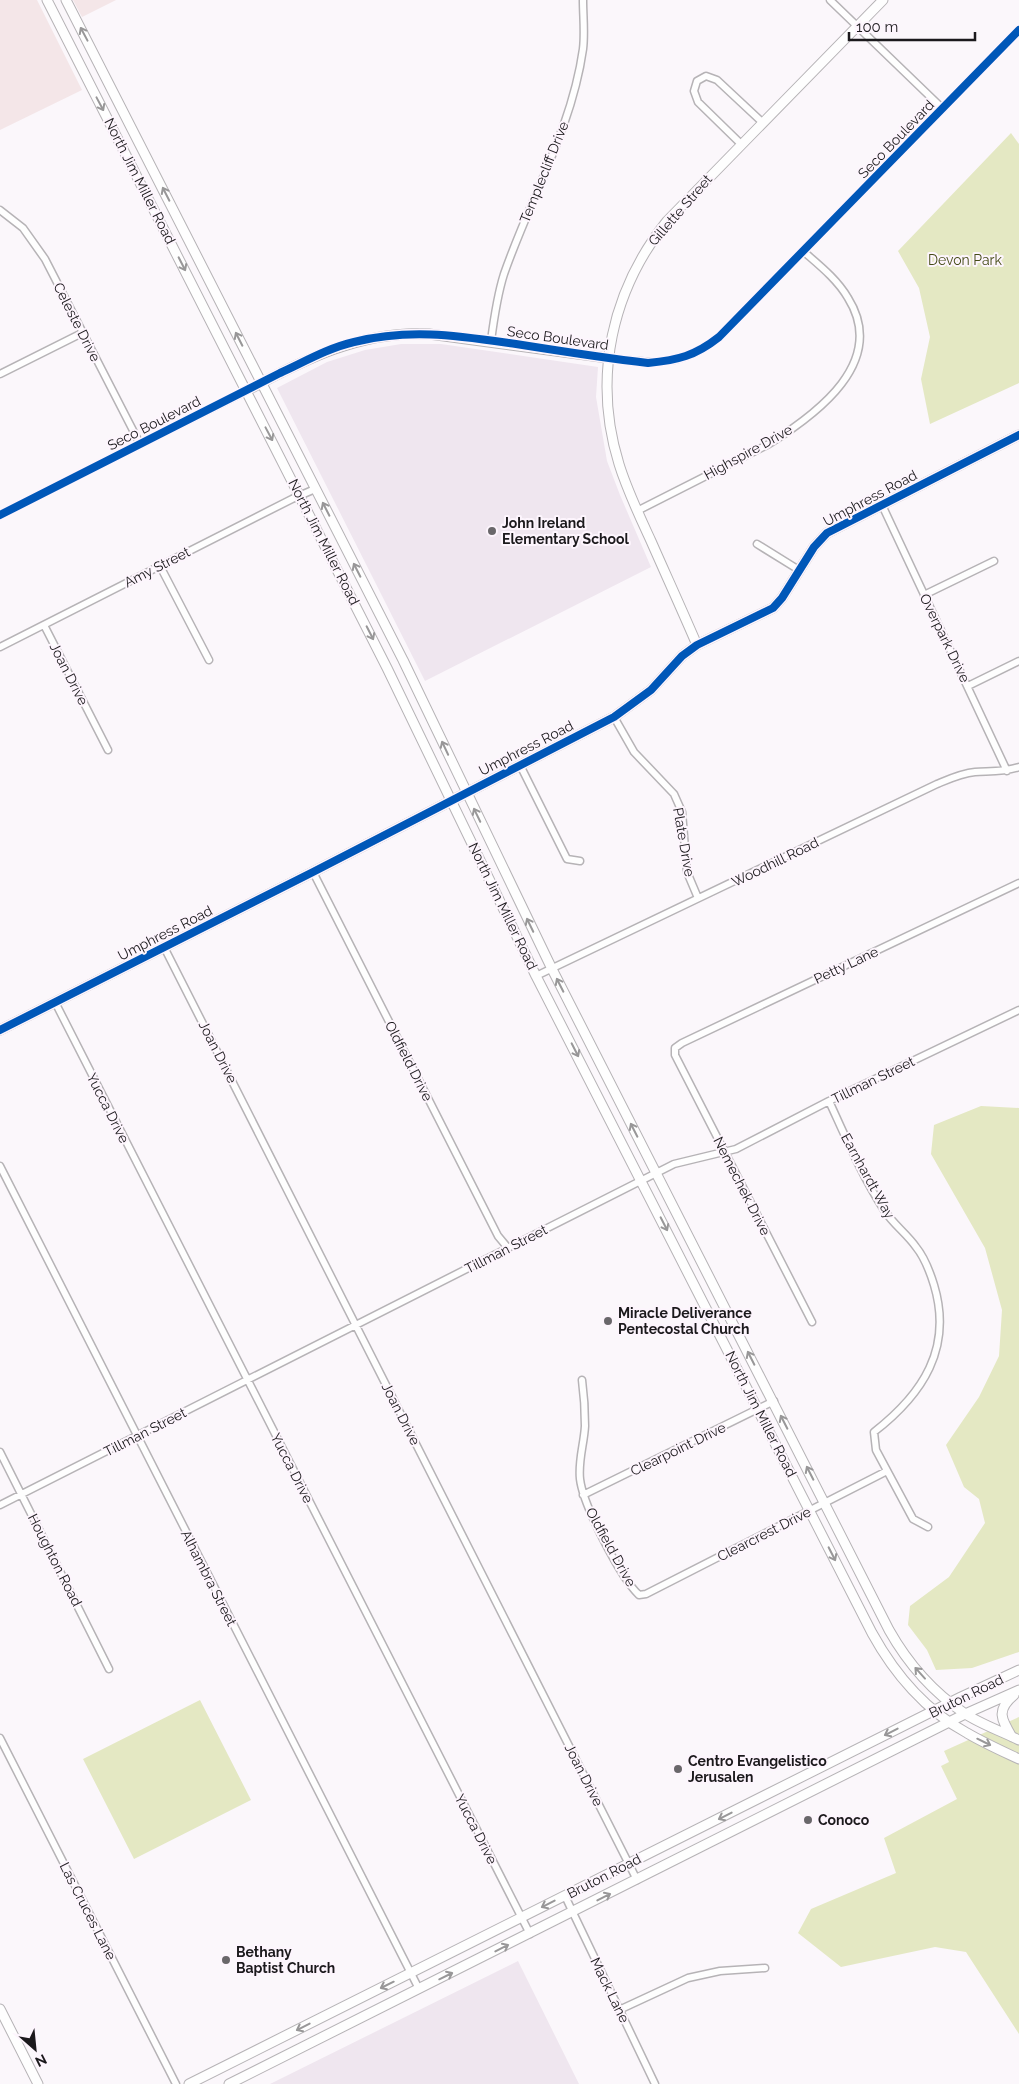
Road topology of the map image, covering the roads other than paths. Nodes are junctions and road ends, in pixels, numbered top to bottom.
1 (47, 0) edge
2 (66, 0) edge
3 (583, 0) edge
4 (830, 0) edge
5 (883, 0) edge
6 (857, 27) junction
7 (1019, 30) edge
8 (95, 54) junction
9 (78, 60) junction
10 (943, 109) junction
11 (762, 122) junction
12 (138, 140) junction
13 (741, 144) junction
14 (123, 148) junction
15 (0, 210) edge
16 (804, 251) junction
17 (82, 332) junction
18 (491, 341) junction
19 (608, 358) junction
20 (0, 374) edge
21 (262, 382) junction
22 (246, 390) junction
23 (1019, 435) edge
24 (140, 444) junction
25 (315, 489) junction
26 (301, 496) junction
27 (882, 505) junction
28 (637, 511) junction
29 (0, 515) edge
30 (757, 544) dead end
31 (994, 561) dead end
32 (160, 566) junction
33 (799, 570) junction
34 (924, 595) junction
35 (44, 625) junction
36 (697, 645) junction
37 (0, 647) edge
38 (209, 660) dead end
39 (403, 660) junction
40 (1019, 662) edge
41 (387, 668) junction
42 (968, 686) junction
43 (614, 717) junction
44 (108, 750) dead end
45 (520, 765) junction
46 (1019, 767) edge
47 (1007, 771) junction
48 (466, 792) junction
49 (452, 800) junction
50 (580, 861) dead end
51 (313, 872) junction
52 (1019, 884) edge
53 (698, 898) junction
54 (164, 947) junction
55 (552, 968) junction
56 (536, 976) junction
57 (55, 1002) junction
58 (1019, 1010) edge
59 (0, 1030) edge
60 (675, 1049) joint
61 (829, 1101) junction
62 (724, 1152) junction
63 (0, 1166) edge
64 (657, 1173) junction
65 (642, 1181) junction
66 (508, 1248) junction
67 (812, 1322) dead end
68 (356, 1325) junction
69 (247, 1380) junction
70 (582, 1380) dead end
71 (774, 1402) junction
72 (758, 1409) junction
73 (137, 1436) junction
74 (0, 1452) edge
75 (887, 1471) junction
76 (22, 1494) junction
77 (583, 1495) junction
78 (826, 1503) junction
79 (0, 1505) edge
80 (810, 1511) junction
81 (928, 1527) dead end
82 (639, 1595) joint
83 (879, 1610) junction
84 (864, 1618) junction
85 (109, 1668) dead end
86 (1019, 1670) edge
87 (1019, 1691) edge
88 (951, 1703) junction
89 (935, 1710) junction
90 (965, 1714) junction
91 (950, 1722) junction
92 (0, 1738) edge
93 (1016, 1739) edge
94 (1019, 1759) edge
95 (751, 1803) junction
96 (759, 1818) junction
97 (629, 1864) junction
98 (637, 1880) junction
99 (565, 1896) junction
100 (572, 1913) junction
101 (522, 1918) junction
102 (530, 1934) junction
103 (765, 1968) dead end
104 (411, 1973) junction
105 (419, 1990) junction
106 (346, 2005) junction
107 (0, 2008) edge
108 (619, 2010) junction
109 (354, 2022) junction
110 (38, 2084) edge
111 (176, 2084) edge
112 (189, 2084) edge
113 (229, 2084) edge
114 (655, 2084) edge

1 - 9 main road, North Jim Miller Road
8 -> 2 main road, North Jim Miller Road
3 - 18 street, Templecliff Drive
4 - 6 street
5 - 6 main road, Gillette Street
6 - 10 street
6 - 11 main road, Gillette Street
7 - 10 street, Seco Boulevard
8 - 9 main road
8 - 12 main road, North Jim Miller Road
9 -> 14 main road, North Jim Miller Road
10 - 16 street, Seco Boulevard
11 - 13 main road, Gillette Street
11 - 13 street
12 - 14 main road
21 -> 12 main road, North Jim Miller Road
13 - 19 main road, Gillette Street
14 -> 22 main road, North Jim Miller Road
15 - 17 street, Celeste Drive
16 - 19 street, Seco Boulevard
16 - 28 street, Highspire Drive
17 - 20 street
17 - 24 street, Celeste Drive
18 - 19 main road, Seco Boulevard
18 - 21 main road, Seco Boulevard
19 - 28 main road, Gillette Street
21 - 22 main road, Seco Boulevard
21 - 25 main road, North Jim Miller Road
22 - 24 street, Seco Boulevard
22 -> 26 main road, North Jim Miller Road
23 - 27 main road, Umphress Road
24 - 29 street, Seco Boulevard
25 - 26 street, Amy Street
39 -> 25 main road, North Jim Miller Road
26 - 32 street, Amy Street
26 -> 41 main road, North Jim Miller Road
27 - 33 main road, Umphress Road
27 - 34 street, Overpark Drive
28 - 36 main road, Gillette Street
30 - 33 street
31 - 34 street
32 - 35 street, Amy Street
32 - 38 street
33 - 36 main road, Umphress Road
34 - 42 street, Overpark Drive
35 - 37 street, Amy Street
35 - 44 street, Joan Drive
36 - 43 main road, Umphress Road
39 - 41 main road
48 -> 39 main road, North Jim Miller Road
40 - 42 street
41 - 49 main road, North Jim Miller Road
42 - 47 street, Overpark Drive
43 - 45 main road, Umphress Road
43 - 53 street, Plate Drive
45 - 48 main road, Umphress Road
45 - 50 street
46 - 47 street, Woodhill Road
47 - 53 street, Woodhill Road
48 - 49 main road, Umphress Road
55 -> 48 main road, North Jim Miller Road
49 - 51 main road, Umphress Road
49 - 56 main road, North Jim Miller Road
51 - 54 main road, Umphress Road
51 - 66 street, Oldfield Drive
52 - 60 street, Petty Lane
53 - 55 street, Woodhill Road
54 - 57 main road, Umphress Road
54 - 68 street, Joan Drive
55 - 56 street, Woodhill Road
64 -> 55 main road, North Jim Miller Road
56 -> 65 main road, North Jim Miller Road
57 - 59 main road, Umphress Road
57 - 69 street, Yucca Drive
58 - 61 street, Tillman Street
60 - 62 street, Nemechek Drive
61 - 62 street, Tillman Street
61 - 75 street, Earnhardt Way
62 - 64 street, Tillman Street
62 - 67 street, Nemechek Drive
63 - 73 street, Alhambra Street
64 - 65 street, Tillman Street
71 -> 64 main road, North Jim Miller Road
65 - 66 street, Tillman Street
65 -> 72 main road, North Jim Miller Road
66 - 68 street, Tillman Street
68 - 69 street, Tillman Street
68 - 97 street, Joan Drive
69 - 73 street, Tillman Street
69 - 101 street, Yucca Drive
70 - 77 street, Oldfield Drive
71 - 72 street, Clearpoint Drive
78 -> 71 main road, North Jim Miller Road
72 - 77 street, Clearpoint Drive
72 - 80 main road, North Jim Miller Road
73 - 76 street, Tillman Street
73 - 104 street, Alhambra Street
74 - 76 street, Houghton Road
75 - 78 street, Clearcrest Drive
75 - 81 street, Earnhardt Way
76 - 79 street, Tillman Street
76 - 85 street, Houghton Road
77 - 82 street, Oldfield Drive
78 - 80 street, Clearcrest Drive
78 - 83 main road, North Jim Miller Road
80 - 82 street, Clearcrest Drive
80 -> 84 main road, North Jim Miller Road
83 - 84 main road
88 -> 83 main road, North Jim Miller Road
84 - 89 main road, North Jim Miller Road
86 - 88 main road, Bruton Road
87 - 90 main road, Bruton Road
87 - 93 main road
88 - 89 main road, Bruton Road
88 - 90 main road, North Jim Miller Road
89 - 91 main road, North Jim Miller Road
89 -> 95 main road, Bruton Road
90 - 91 main road, Bruton Road
90 - 93 main road, North Jim Miller Road
91 -> 94 main road, North Jim Miller Road
91 - 96 main road, Bruton Road
92 - 111 street, Las Cruces Lane
95 - 96 main road
95 -> 97 main road, Bruton Road
96 - 98 main road, Bruton Road
97 - 98 street, Joan Drive
97 - 99 main road, Bruton Road
100 -> 98 main road, Bruton Road
99 - 100 street, Mack Lane
99 -> 101 main road, Bruton Road
100 - 102 main road, Bruton Road
100 - 108 street, Mack Lane
101 - 102 street, Yucca Drive
101 - 104 main road, Bruton Road
105 -> 102 main road, Bruton Road
103 - 108 street
104 - 105 street, Alhambra Street
104 -> 106 main road, Bruton Road
105 - 109 main road, Bruton Road
106 - 109 main road
106 -> 112 main road, Bruton Road
107 - 110 main road
108 - 114 street, Mack Lane
109 - 113 main road, Bruton Road

